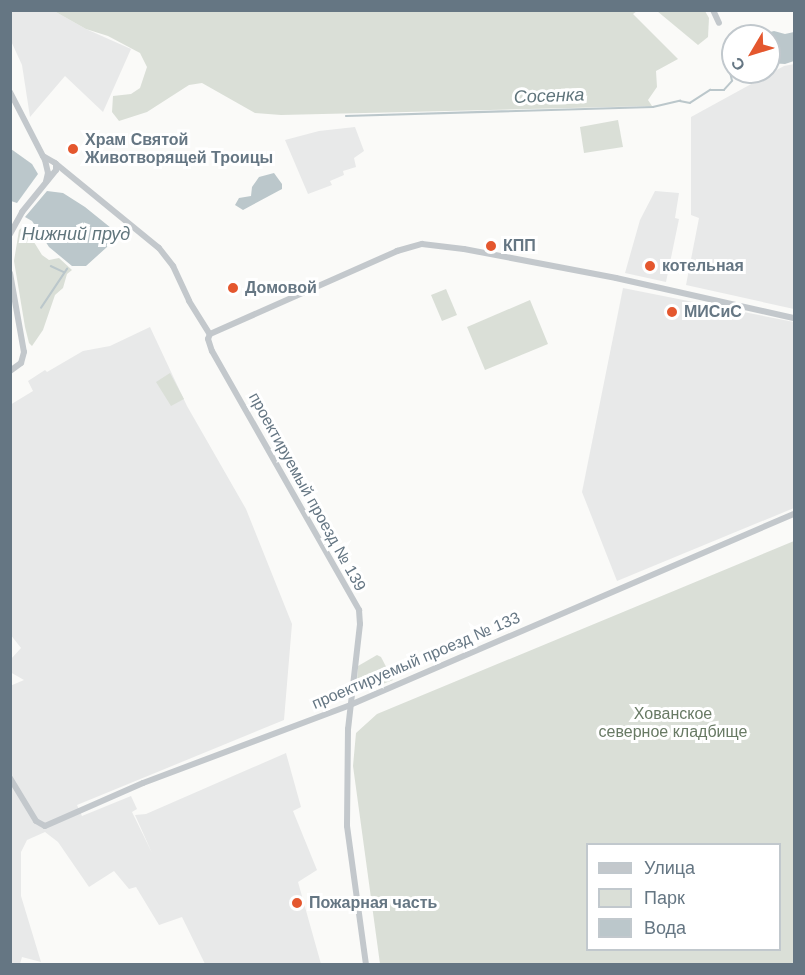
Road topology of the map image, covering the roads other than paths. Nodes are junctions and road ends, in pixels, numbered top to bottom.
1 (713, 10) edge
2 (719, 22) dead end
3 (10, 92) edge
4 (52, 167) junction
5 (10, 234) edge
6 (10, 273) edge
7 (795, 318) edge
8 (210, 334) junction
9 (10, 371) edge
10 (795, 514) edge
11 (350, 705) junction
12 (10, 778) edge
13 (366, 964) edge

1 - 2 street
3 - 4 street, проектируемый проезд № 139
4 - 5 street
4 - 8 street, проектируемый проезд № 139
6 - 9 street
7 - 8 street
8 - 11 street, проектируемый проезд № 139
10 - 11 street, проектируемый проезд № 133
11 - 12 street, проектируемый проезд № 133
11 - 13 street, проектируемый проезд № 139

